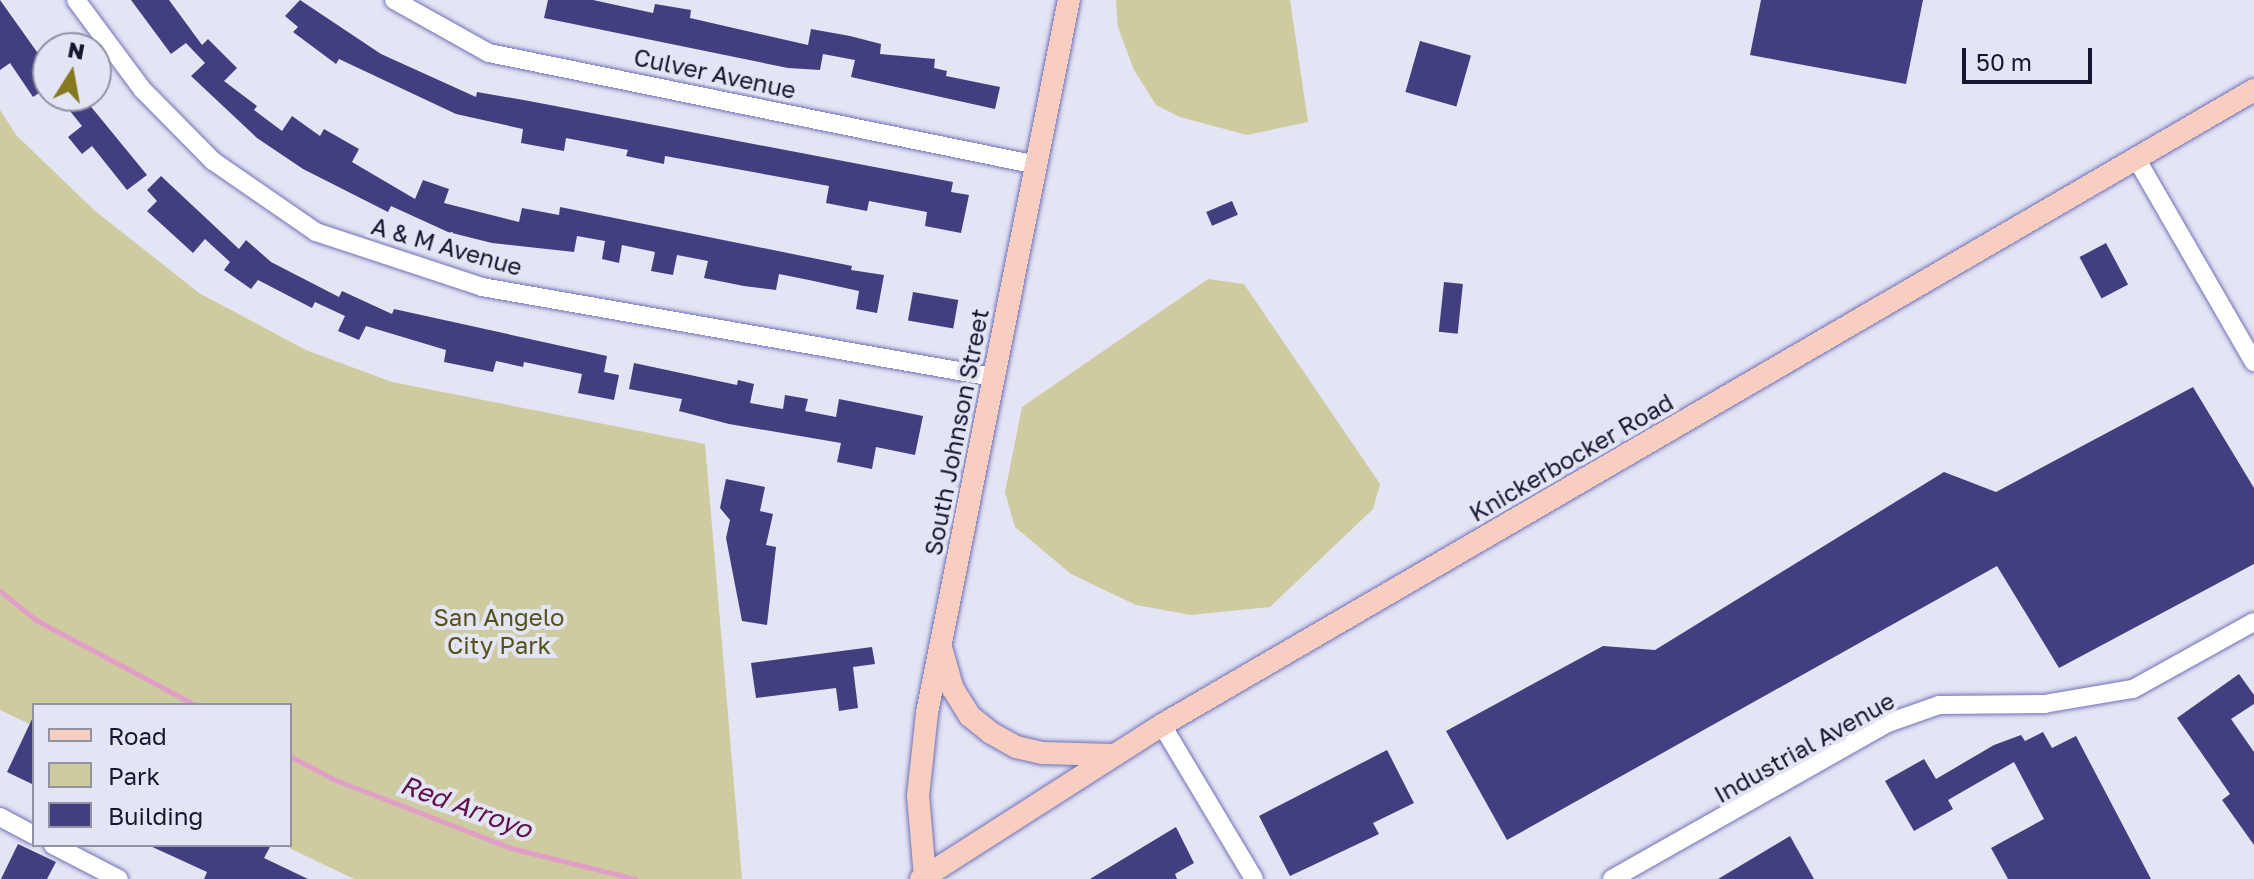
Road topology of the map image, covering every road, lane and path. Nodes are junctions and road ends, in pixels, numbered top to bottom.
1 (76, 0) edge
2 (394, 0) edge
3 (1069, 0) edge
4 (2254, 90) edge
5 (2136, 158) junction
6 (1037, 165) junction
7 (2254, 362) edge
8 (993, 377) junction
9 (2254, 622) edge
10 (941, 644) junction
11 (1162, 725) junction
12 (1115, 755) junction
13 (0, 817) edge
14 (32, 834) edge
15 (57, 847) edge
16 (923, 878) edge
17 (119, 879) edge
18 (1254, 879) edge
19 (1612, 879) edge

1 - 8 street, A & M Avenue
2 - 6 street, Culver Avenue
3 - 6 main road, South Johnson Street
4 - 5 main road, Knickerbocker Road
5 - 7 street
5 - 11 main road, Knickerbocker Road
6 - 8 main road, South Johnson Street
8 - 10 main road, South Johnson Street
9 - 19 street, Industrial Avenue
10 - 12 main road
10 - 16 main road, South Johnson Street
11 - 12 main road, Knickerbocker Road
11 - 18 street
12 - 16 main road, Knickerbocker Road
13 - 14 street
15 - 17 street

